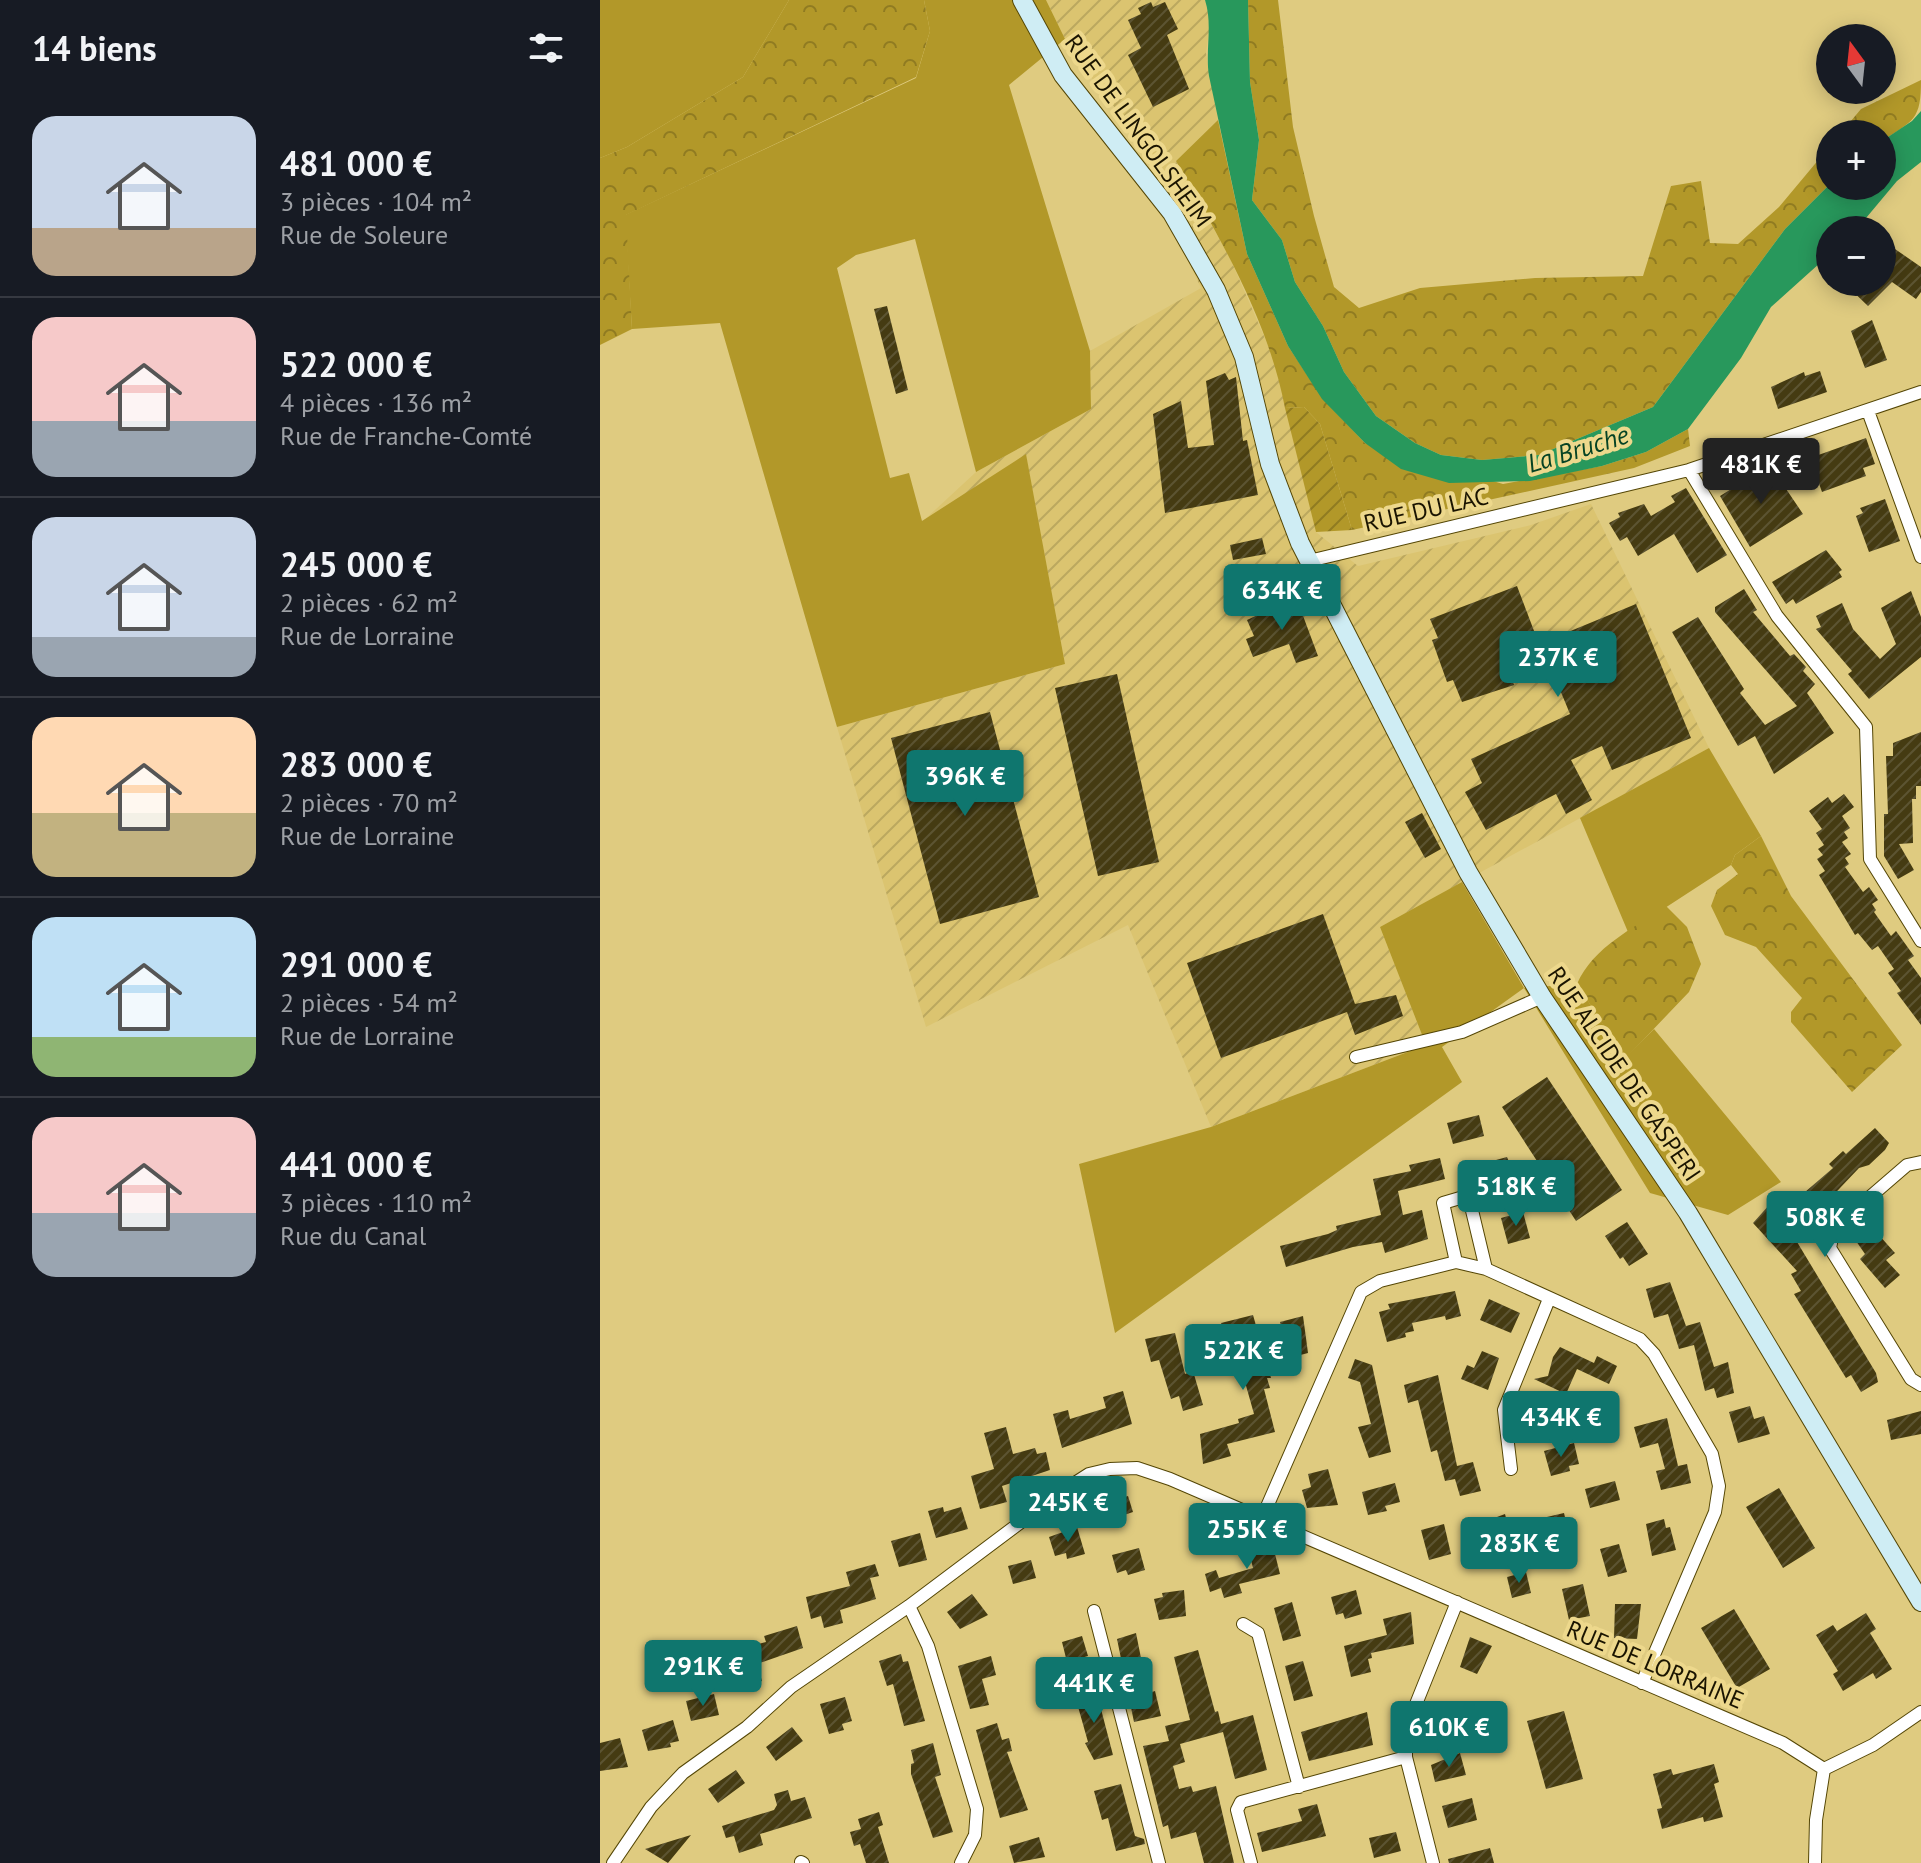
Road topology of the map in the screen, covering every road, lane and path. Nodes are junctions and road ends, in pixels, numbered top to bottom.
1 (1022, 0) edge
2 (1921, 392) edge
3 (1868, 411) junction
4 (1689, 470) junction
5 (1921, 557) edge
6 (1309, 561) junction
7 (1921, 941) edge
8 (1542, 997) junction
9 (1356, 1057) dead end
10 (1921, 1162) edge
11 (1456, 1262) junction
12 (1486, 1269) junction
13 (1549, 1299) junction
14 (1921, 1385) edge
15 (1511, 1469) dead end
16 (1262, 1518) junction
17 (1457, 1602) junction
18 (1921, 1602) edge
19 (909, 1606) junction
20 (1094, 1611) dead end
21 (1243, 1624) dead end
22 (1642, 1683) junction
23 (1921, 1712) edge
24 (1406, 1757) junction
25 (1824, 1769) junction
26 (1299, 1787) junction
27 (613, 1863) edge
28 (961, 1863) edge
29 (1159, 1863) edge
30 (1251, 1863) edge
31 (1433, 1863) edge
32 (1815, 1863) edge

1 - 6 main road, RUE DE LINGOLSHEIM
2 - 3 street, RUE DU LAC
3 - 4 street, RUE DU LAC
3 - 5 street
4 - 6 street, RUE DU LAC
4 - 7 street
6 - 8 main road, RUE ALCIDE DE GASPERI
8 - 9 street
8 - 18 main road, RUE ALCIDE DE GASPERI
10 - 14 street
11 - 12 street
11 - 12 street
11 - 16 street
12 - 13 street
13 - 15 street
13 - 22 street
16 - 17 street, RUE DE LORRAINE
16 - 19 street, RUE DE LORRAINE
17 - 22 street, RUE DE LORRAINE
17 - 24 street
19 - 27 street, RUE DE LORRAINE
19 - 28 street
20 - 29 street
21 - 26 street
22 - 25 street, RUE DE LORRAINE
23 - 25 street
24 - 26 street
24 - 31 street
25 - 32 street
26 - 30 street

